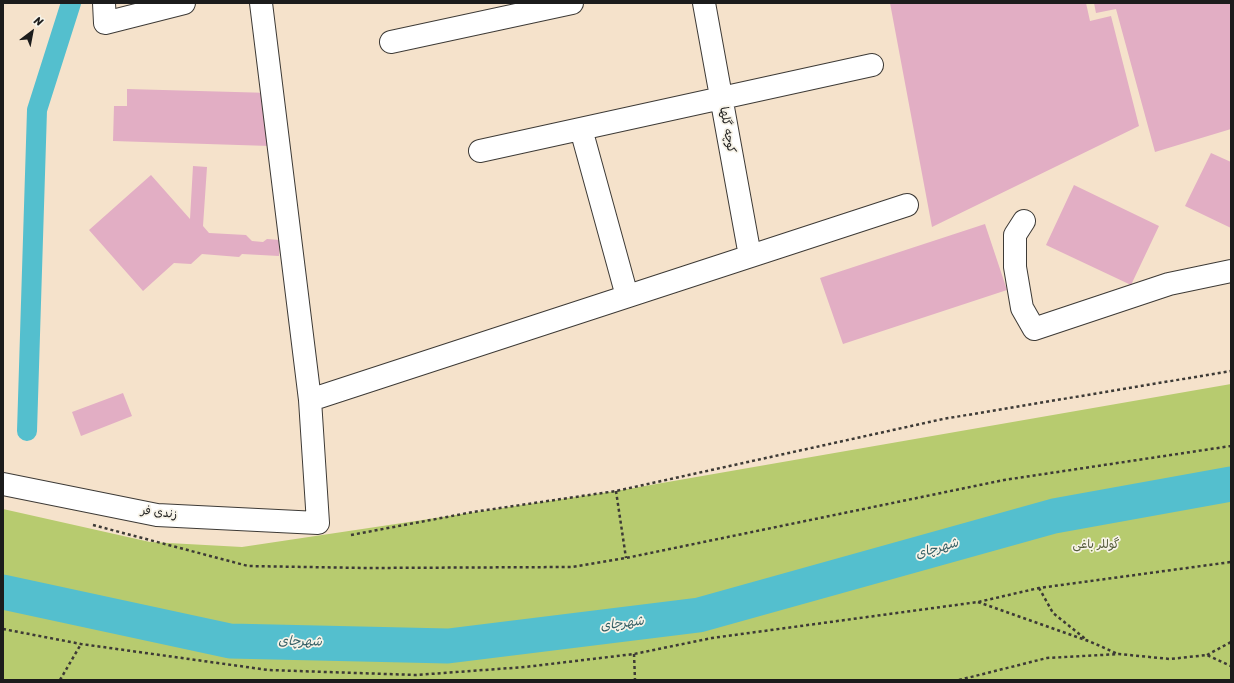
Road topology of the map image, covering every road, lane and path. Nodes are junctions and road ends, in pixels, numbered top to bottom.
1 (184, 3) edge
2 (262, 3) edge
3 (572, 3) edge
4 (704, 3) edge
5 (104, 13) edge
6 (391, 42) dead end
7 (872, 65) dead end
8 (722, 98) junction
9 (581, 129) junction
10 (480, 151) dead end
11 (907, 205) dead end
12 (1024, 222) dead end
13 (750, 256) junction
14 (1231, 271) edge
15 (627, 296) junction
16 (1231, 371) edge
17 (310, 400) junction
18 (1231, 446) edge
19 (3, 484) edge
20 (616, 491) junction
21 (88, 524) dead end
22 (351, 535) dead end
23 (626, 558) junction
24 (1231, 562) edge
25 (1039, 588) junction
26 (978, 602) junction
27 (3, 629) edge
28 (1090, 642) junction
29 (1231, 642) edge
30 (81, 644) junction
31 (634, 654) junction
32 (1119, 654) junction
33 (1207, 655) junction
34 (1231, 666) edge
35 (60, 680) edge
36 (635, 680) edge
37 (959, 680) edge

1 - 5 street
2 - 17 street
3 - 6 street
4 - 8 street, کوچه گلها
7 - 8 street
8 - 9 street
8 - 13 street, کوچه گلها
9 - 10 street
9 - 15 street
11 - 13 street
12 - 14 street
13 - 15 street
15 - 17 street
16 - 20 path
17 - 19 street, زندی فر
18 - 23 path
20 - 22 path
20 - 23 path
21 - 23 path
24 - 25 path
25 - 26 path
25 - 28 path
26 - 28 path
26 - 31 path
27 - 30 path
28 - 32 path
29 - 33 path
30 - 31 path
30 - 35 path
31 - 36 path
32 - 33 path
32 - 37 path
33 - 34 path

